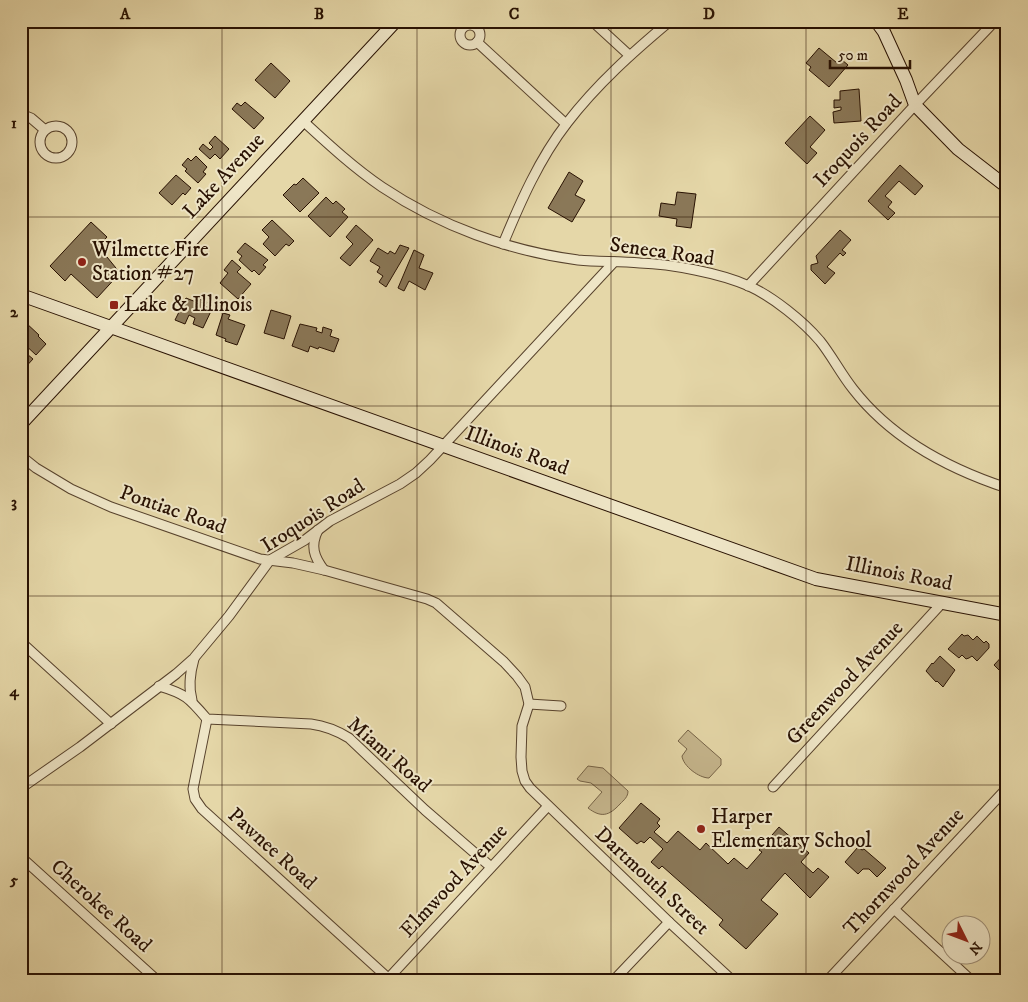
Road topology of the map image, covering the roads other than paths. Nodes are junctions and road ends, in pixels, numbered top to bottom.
1 (137, 21) edge
2 (149, 21) edge
3 (396, 21) edge
4 (592, 21) edge
5 (670, 21) edge
6 (876, 21) edge
7 (996, 21) edge
8 (477, 42) dead end
9 (629, 56) junction
10 (915, 105) junction
11 (21, 114) edge
12 (303, 121) junction
13 (566, 124) junction
14 (45, 130) dead end
15 (1007, 187) edge
16 (503, 244) junction
17 (614, 262) junction
18 (748, 286) junction
19 (21, 295) edge
20 (110, 328) junction
21 (21, 424) edge
22 (443, 446) junction
23 (21, 456) edge
24 (1007, 488) edge
25 (318, 530) junction
26 (270, 560) junction
27 (324, 570) junction
28 (942, 603) junction
29 (1007, 615) edge
30 (21, 642) edge
31 (194, 658) junction
32 (159, 686) junction
33 (192, 700) junction
34 (529, 704) junction
35 (561, 706) dead end
36 (207, 719) junction
37 (111, 724) junction
38 (773, 787) dead end
39 (21, 788) edge
40 (1006, 791) edge
41 (548, 806) junction
42 (21, 857) edge
43 (491, 867) junction
44 (894, 909) junction
45 (669, 922) junction
46 (387, 979) edge
47 (158, 981) edge
48 (613, 981) edge
49 (733, 981) edge
50 (827, 981) edge
51 (972, 981) edge

1 - 2 street
3 - 12 street, Lake Avenue
4 - 9 street
5 - 9 street
6 - 10 street
7 - 10 street, Iroquois Road
8 - 13 street
9 - 13 street
10 - 15 street
10 - 18 street, Iroquois Road
11 - 14 street
12 - 16 street, Seneca Road
12 - 20 street, Lake Avenue
13 - 16 street
16 - 17 street, Seneca Road
17 - 18 street, Seneca Road
17 - 22 street, Iroquois Road
18 - 24 street, Seneca Road
19 - 20 street, Illinois Road
20 - 21 street, Lake Avenue
20 - 22 street, Illinois Road
22 - 25 street, Iroquois Road
22 - 28 street, Illinois Road
23 - 26 street, Pontiac Road
25 - 26 street, Iroquois Road
25 - 27 street
26 - 27 street, Pontiac Road
26 - 31 street, Iroquois Road
27 - 34 street, Pontiac Road
28 - 29 street, Illinois Road
28 - 38 street, Greenwood Avenue
30 - 37 street
31 - 32 street, Iroquois Road
31 - 33 street
32 - 33 street
32 - 37 street, Iroquois Road
33 - 36 street
34 - 35 street
34 - 41 street
36 - 43 street, Miami Road
36 - 46 street, Pawnee Road
37 - 39 street, Iroquois Road
40 - 44 street, Thornwood Avenue
41 - 43 street, Elmwood Avenue
41 - 45 street, Dartmouth Street
42 - 47 street, Cherokee Road
43 - 46 street, Elmwood Avenue
44 - 50 street, Thornwood Avenue
44 - 51 street
45 - 48 street
45 - 49 street, Dartmouth Street

